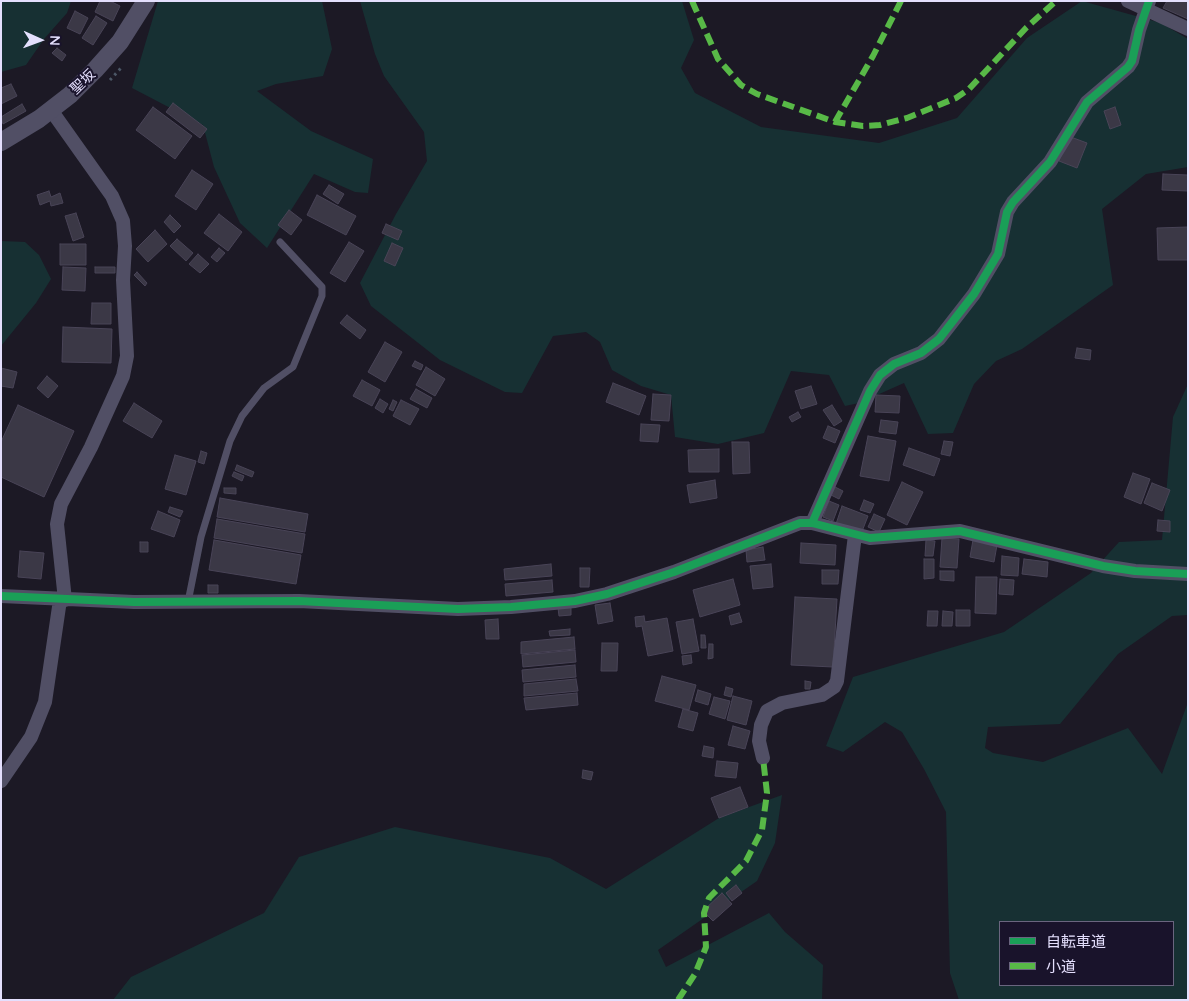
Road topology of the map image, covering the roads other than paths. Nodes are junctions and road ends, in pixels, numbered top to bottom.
1 (146, 1) edge
2 (1128, 1) edge
3 (1147, 5) edge
4 (1188, 29) edge
5 (51, 110) junction
6 (1, 142) edge
7 (280, 242) dead end
8 (812, 523) junction
9 (855, 535) junction
10 (1188, 574) edge
11 (1, 596) edge
12 (62, 600) junction
13 (188, 602) junction
14 (762, 758) dead end
15 (1, 781) edge

1 - 5 street, 聖坂
2 - 3 street
3 - 4 street
3 - 8 street
5 - 6 street, 聖坂
5 - 12 street
7 - 13 lane
8 - 9 street
8 - 13 street
9 - 10 street
9 - 14 street
11 - 12 street
12 - 13 street
12 - 15 street

